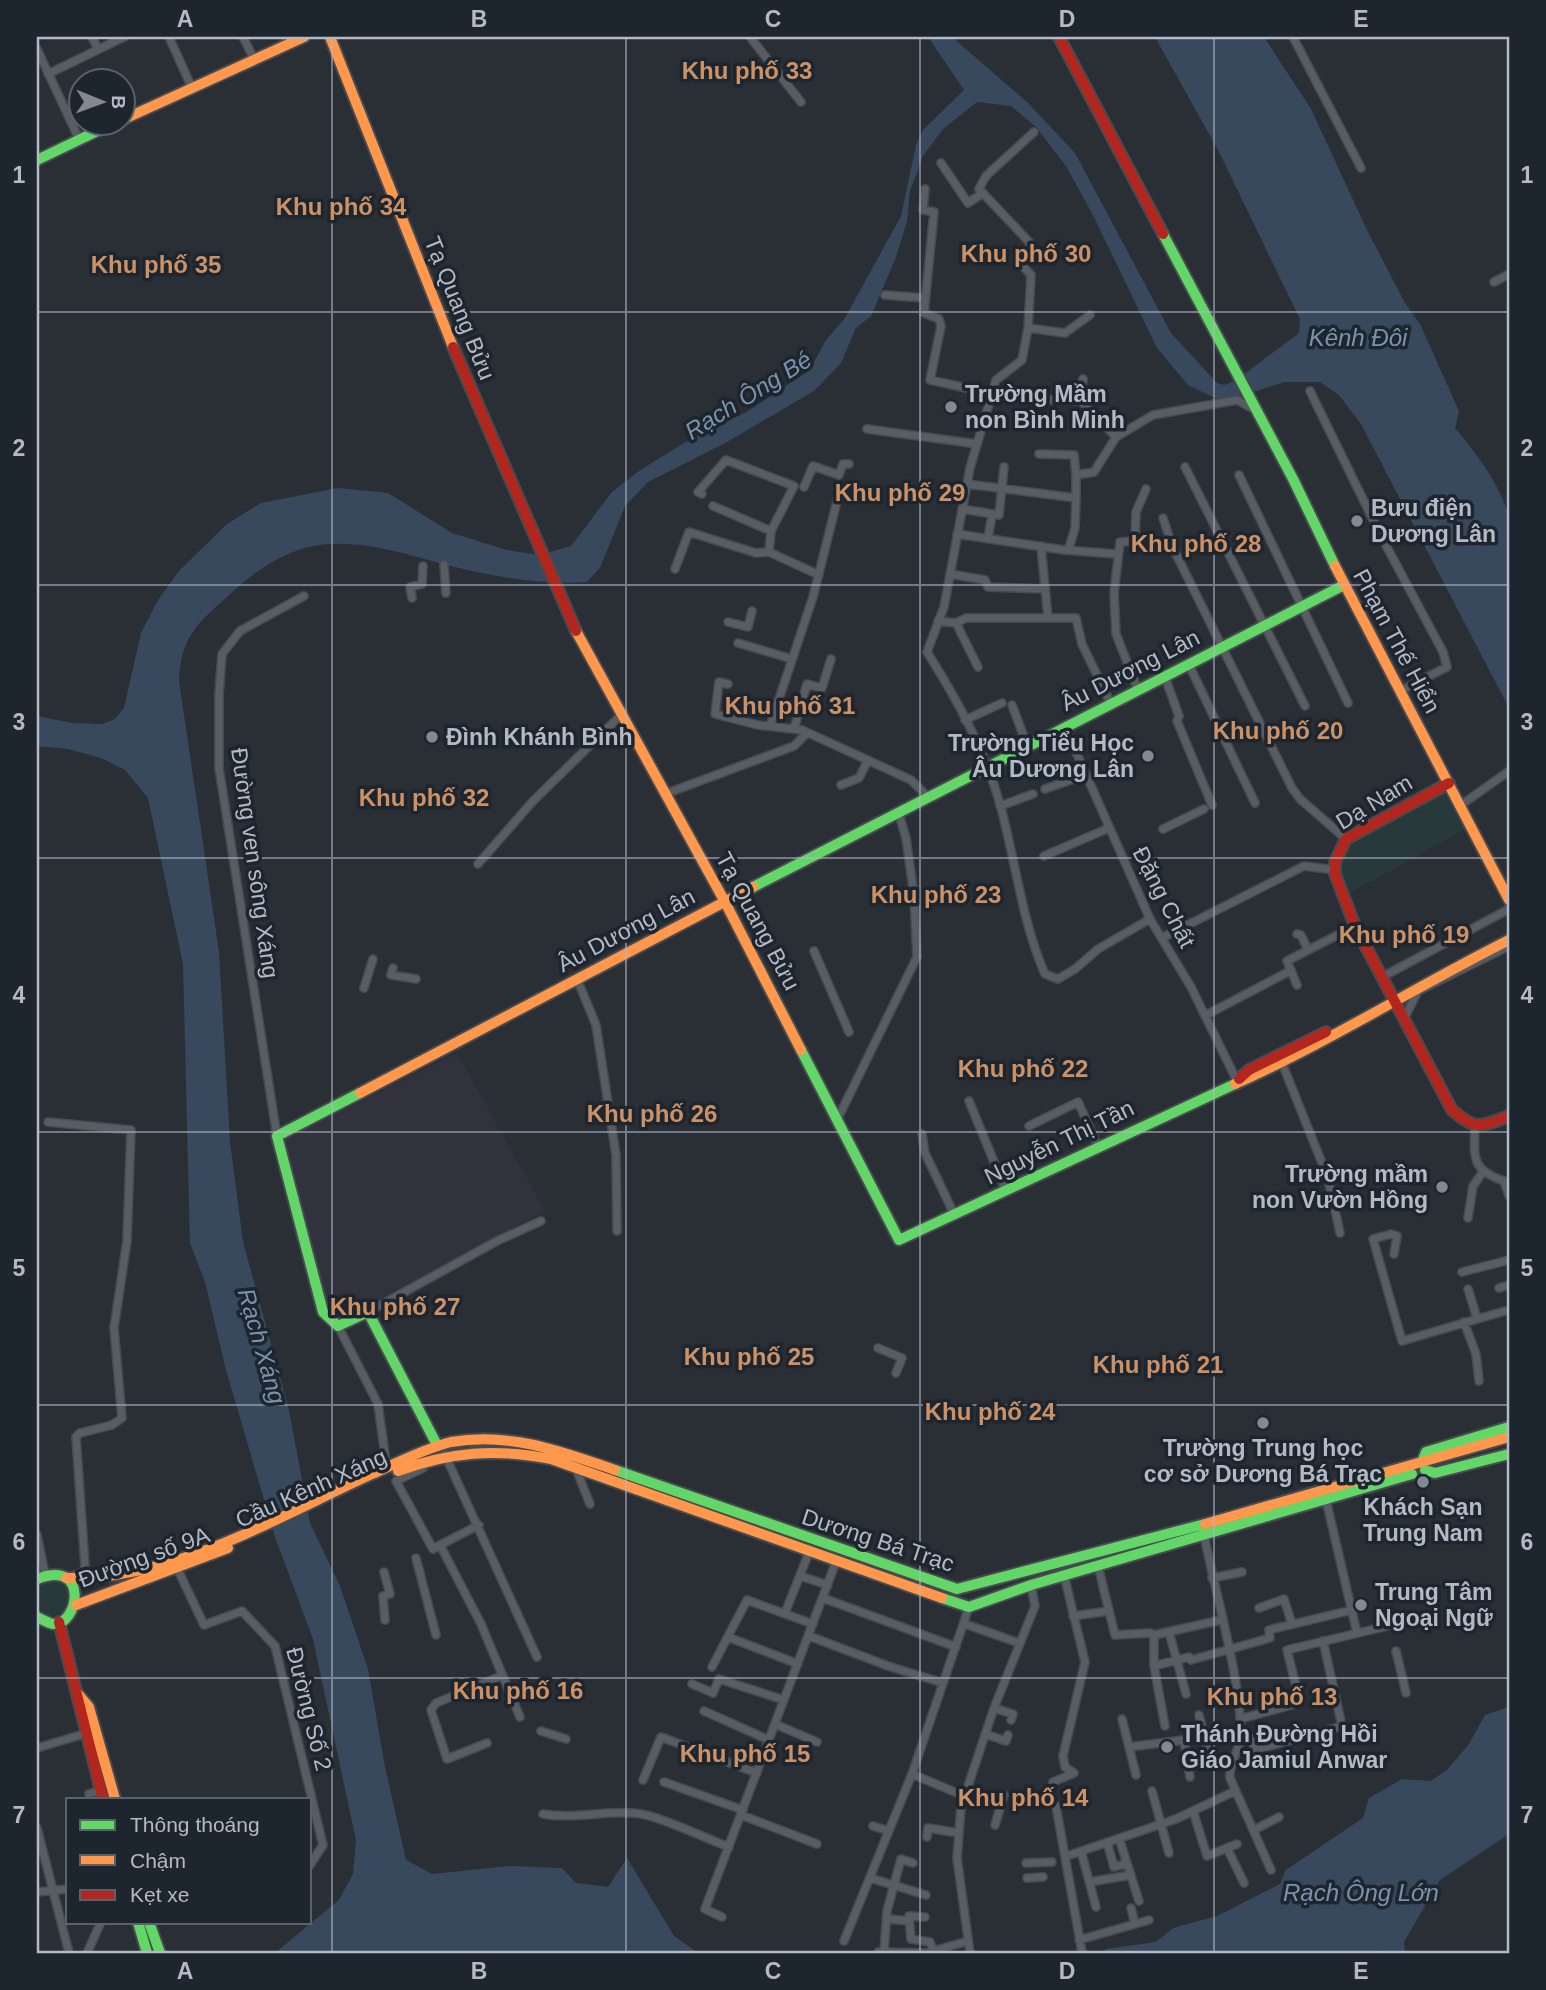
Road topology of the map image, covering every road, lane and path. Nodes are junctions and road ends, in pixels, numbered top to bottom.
1 (92, 37) edge
2 (169, 37) edge
3 (243, 37) edge
4 (304, 37) edge
5 (330, 37) edge
6 (750, 37) edge
7 (1059, 37) edge
8 (1293, 37) edge
9 (118, 38) edge
10 (37, 49) edge
11 (98, 49) junction
12 (255, 62) junction
13 (48, 74) junction
14 (192, 88) junction
15 (801, 102) dead end
16 (136, 114) edge
17 (1034, 132) dead end
18 (86, 136) edge
19 (79, 139) junction
20 (37, 160) edge
21 (941, 163) dead end
22 (1361, 168) dead end
23 (925, 189) dead end
24 (983, 192) junction
25 (1509, 274) edge
26 (1494, 282) dead end
27 (885, 295) dead end
28 (925, 298) junction
29 (1090, 315) dead end
30 (1028, 328) junction
31 (1083, 379) dead end
32 (1310, 391) dead end
33 (992, 392) junction
34 (1081, 401) junction
35 (1253, 406) junction
36 (867, 429) dead end
37 (1115, 437) junction
38 (977, 444) junction
39 (1039, 454) dead end
40 (849, 464) dead end
41 (1004, 467) dead end
42 (1185, 467) dead end
43 (1076, 475) junction
44 (1239, 475) dead end
45 (967, 484) junction
46 (804, 488) dead end
47 (1003, 489) junction
48 (1146, 489) dead end
49 (839, 493) dead end
50 (702, 494) dead end
51 (1076, 498) junction
52 (713, 506) dead end
53 (962, 509) junction
54 (992, 514) junction
55 (1163, 518) dead end
56 (771, 531) junction
57 (957, 534) junction
58 (988, 539) junction
59 (1041, 546) junction
60 (1069, 548) junction
61 (769, 552) junction
62 (1117, 554) junction
63 (444, 565) dead end
64 (422, 566) dead end
65 (675, 569) dead end
66 (950, 574) junction
67 (819, 575) junction
68 (1343, 585) junction
69 (1045, 589) junction
70 (446, 593) dead end
71 (304, 596) dead end
72 (412, 598) dead end
73 (1302, 606) junction
74 (752, 611) dead end
75 (1048, 618) junction
76 (938, 621) junction
77 (728, 622) dead end
78 (956, 623) junction
79 (1262, 626) junction
80 (738, 643) dead end
81 (1223, 646) junction
82 (792, 659) junction
83 (831, 659) dead end
84 (1189, 666) junction
85 (978, 667) dead end
86 (1165, 677) junction
87 (728, 684) dead end
88 (1138, 690) junction
89 (1400, 691) junction
90 (1002, 703) dead end
91 (1348, 703) dead end
92 (1111, 704) junction
93 (1012, 705) dead end
94 (1305, 706) dead end
95 (621, 715) junction
96 (965, 720) junction
97 (770, 726) junction
98 (1065, 727) junction
99 (794, 729) junction
100 (807, 733) junction
101 (1027, 745) junction
102 (867, 760) junction
103 (987, 765) junction
104 (1509, 771) edge
105 (1085, 775) junction
106 (1449, 783) junction
107 (841, 785) dead end
108 (1045, 789) dead end
109 (665, 794) junction
110 (1033, 794) dead end
111 (927, 796) junction
112 (1255, 803) dead end
113 (1212, 805) dead end
114 (1461, 805) junction
115 (1000, 806) junction
116 (1204, 809) dead end
117 (898, 811) junction
118 (1109, 828) junction
119 (1163, 829) dead end
120 (1346, 839) junction
121 (1044, 856) dead end
122 (478, 864) dead end
123 (1335, 870) junction
124 (1509, 900) edge
125 (725, 902) junction
126 (1509, 909) edge
127 (1150, 919) junction
128 (1355, 926) junction
129 (1509, 933) edge
130 (1297, 934) dead end
131 (1162, 938) junction
132 (1509, 940) edge
133 (1509, 946) edge
134 (1307, 948) junction
135 (814, 951) dead end
136 (373, 959) dead end
137 (393, 968) dead end
138 (1290, 971) junction
139 (1382, 977) junction
140 (1428, 977) junction
141 (416, 979) dead end
142 (577, 979) junction
143 (1297, 985) dead end
144 (364, 988) dead end
145 (1392, 998) junction
146 (1206, 1015) junction
147 (1404, 1020) junction
148 (849, 1032) dead end
149 (1282, 1063) junction
150 (1237, 1081) junction
151 (969, 1101) dead end
152 (1509, 1116) edge
153 (837, 1120) junction
154 (48, 1122) dead end
155 (1475, 1125) junction
156 (1029, 1126) dead end
157 (922, 1134) dead end
158 (277, 1136) junction
159 (1098, 1146) junction
160 (1483, 1172) junction
161 (1006, 1192) junction
162 (1509, 1196) edge
163 (955, 1216) junction
164 (1468, 1218) dead end
165 (541, 1221) dead end
166 (617, 1231) dead end
167 (1340, 1233) dead end
168 (899, 1240) joint
169 (1394, 1254) dead end
170 (1509, 1260) edge
171 (1462, 1272) dead end
172 (1509, 1285) edge
173 (1499, 1288) dead end
174 (1468, 1289) dead end
175 (1505, 1311) dead end
176 (368, 1312) junction
177 (1477, 1318) junction
178 (1464, 1322) junction
179 (338, 1326) junction
180 (878, 1348) dead end
181 (896, 1373) dead end
182 (1479, 1381) dead end
183 (1509, 1427) edge
184 (1509, 1437) edge
185 (1509, 1445) edge
186 (441, 1449) junction
187 (1509, 1454) edge
188 (575, 1455) junction
189 (386, 1462) junction
190 (409, 1462) joint
191 (1428, 1465) junction
192 (575, 1468) junction
193 (354, 1475) dead end
194 (1326, 1500) junction
195 (590, 1504) dead end
196 (479, 1525) junction
197 (38, 1535) edge
198 (1204, 1535) junction
199 (1157, 1543) junction
200 (226, 1544) junction
201 (440, 1545) junction
202 (810, 1550) junction
203 (839, 1555) junction
204 (416, 1558) dead end
205 (1098, 1566) junction
206 (177, 1568) junction
207 (384, 1572) dead end
208 (1242, 1572) dead end
209 (1064, 1575) junction
210 (800, 1576) junction
211 (41, 1577) edge
212 (66, 1578) junction
213 (1212, 1578) junction
214 (828, 1585) junction
215 (1031, 1585) junction
216 (967, 1588) junction
217 (823, 1598) junction
218 (76, 1605) junction
219 (969, 1607) junction
220 (1259, 1608) dead end
221 (1352, 1610) junction
222 (1109, 1611) junction
223 (785, 1613) junction
224 (1073, 1616) junction
225 (1421, 1618) dead end
226 (38, 1619) edge
227 (386, 1620) dead end
228 (1221, 1620) junction
229 (60, 1622) junction
230 (813, 1624) junction
231 (1292, 1624) junction
232 (965, 1625) junction
233 (1169, 1632) junction
234 (1357, 1633) junction
235 (436, 1635) dead end
236 (1154, 1635) junction
237 (809, 1636) junction
238 (727, 1637) junction
239 (1322, 1641) junction
240 (1019, 1643) junction
241 (956, 1647) junction
242 (1227, 1650) junction
243 (1396, 1651) dead end
244 (537, 1657) dead end
245 (1178, 1660) junction
246 (798, 1664) junction
247 (1154, 1666) junction
248 (712, 1667) dead end
249 (501, 1676) junction
250 (943, 1683) junction
251 (692, 1684) dead end
252 (1297, 1690) dead end
253 (1406, 1693) dead end
254 (78, 1694) junction
255 (1186, 1694) dead end
256 (784, 1700) junction
257 (1295, 1704) dead end
258 (995, 1708) junction
259 (704, 1711) dead end
260 (1199, 1715) dead end
261 (520, 1717) dead end
262 (1122, 1719) dead end
263 (1240, 1719) junction
264 (1011, 1720) dead end
265 (775, 1724) junction
266 (1165, 1726) dead end
267 (541, 1731) dead end
268 (84, 1734) junction
269 (985, 1734) junction
270 (1008, 1735) dead end
271 (1242, 1737) junction
272 (566, 1739) dead end
273 (769, 1740) junction
274 (817, 1742) dead end
275 (487, 1743) dead end
276 (1129, 1747) junction
277 (37, 1748) edge
278 (1206, 1764) dead end
279 (757, 1773) junction
280 (912, 1774) junction
281 (1136, 1775) dead end
282 (1189, 1777) dead end
283 (643, 1780) dead end
284 (664, 1782) dead end
285 (1053, 1782) dead end
286 (1152, 1791) dead end
287 (1235, 1791) junction
288 (105, 1792) edge
289 (1004, 1795) dead end
290 (964, 1796) junction
291 (90, 1798) edge
292 (312, 1798) edge
293 (312, 1799) edge
294 (1056, 1806) dead end
295 (1193, 1811) junction
296 (742, 1813) junction
297 (543, 1814) dead end
298 (1279, 1817) dead end
299 (1163, 1824) junction
300 (995, 1825) dead end
301 (873, 1826) dead end
302 (37, 1828) edge
303 (1254, 1830) junction
304 (889, 1831) junction
305 (959, 1833) junction
306 (926, 1837) dead end
307 (1119, 1838) junction
308 (1107, 1842) junction
309 (817, 1844) dead end
310 (1237, 1844) dead end
311 (729, 1847) junction
312 (1227, 1848) junction
313 (1081, 1851) junction
314 (1169, 1853) dead end
315 (1067, 1856) junction
316 (1052, 1861) dead end
317 (312, 1862) edge
318 (913, 1863) dead end
319 (1026, 1863) dead end
320 (1127, 1863) junction
321 (1271, 1870) dead end
322 (1130, 1875) junction
323 (1043, 1877) dead end
324 (870, 1878) junction
325 (1027, 1878) dead end
326 (1089, 1882) junction
327 (1244, 1883) dead end
328 (894, 1887) junction
329 (66, 1890) edge
330 (37, 1892) edge
331 (53, 1893) junction
332 (926, 1895) dead end
333 (1139, 1901) dead end
334 (1096, 1908) dead end
335 (1131, 1908) dead end
336 (888, 1915) junction
337 (722, 1917) dead end
338 (925, 1917) dead end
339 (1149, 1920) dead end
340 (909, 1921) junction
341 (100, 1924) edge
342 (139, 1924) edge
343 (150, 1924) edge
344 (1135, 1924) junction
345 (1079, 1940) junction
346 (844, 1941) dead end
347 (968, 1941) junction
348 (881, 1952) edge
349 (928, 1952) edge
350 (1082, 1952) edge
351 (69, 1953) edge
352 (87, 1953) edge
353 (147, 1953) edge
354 (160, 1953) edge
355 (970, 1953) edge

1 - 11 street
2 - 14 street
3 - 12 street
4 - 12 main road
5 - 95 main road, Tạ Quang Bửu
6 - 15 street
7 - 35 main road, Phạm Thế Hiển
8 - 22 street
9 - 11 street
10 - 13 street
11 - 13 street
12 - 14 main road
13 - 19 street
14 - 16 main road
17 - 24 street
18 - 19 main road
19 - 20 main road
21 - 24 street
23 - 28 street
24 - 30 street
25 - 26 street
27 - 28 street
28 - 33 street
29 - 30 street
30 - 33 street
31 - 34 street
32 - 89 street
33 - 34 street
33 - 38 street
34 - 37 street
35 - 37 street
35 - 68 main road, Phạm Thế Hiển
36 - 38 street
37 - 43 street
38 - 45 street
39 - 43 street
40 - 46 street
41 - 47 street
42 - 79 street
43 - 51 street
44 - 73 street
45 - 47 street
45 - 53 street
47 - 51 street
47 - 54 street
48 - 62 street
49 - 67 street
50 - 56 street
51 - 60 street
52 - 56 street
53 - 54 street
53 - 57 street
54 - 58 street
55 - 81 street
56 - 61 street
57 - 58 street
57 - 66 street
58 - 59 street
59 - 60 street
59 - 69 street
60 - 62 street
61 - 65 street
61 - 67 street
62 - 88 street
63 - 70 street
64 - 72 street
66 - 69 street
66 - 76 street
67 - 82 street
68 - 73 main road, Âu Dương Lân
68 - 89 main road, Phạm Thế Hiển
69 - 75 street
71 - 158 street, Đường ven sông Xáng
73 - 79 main road, Âu Dương Lân
73 - 91 street
74 - 77 street
75 - 78 street
75 - 92 street
76 - 78 street
76 - 96 street
78 - 85 street
79 - 81 main road, Âu Dương Lân
79 - 94 street
80 - 82 street
81 - 84 main road, Âu Dương Lân
81 - 120 street
82 - 97 street
83 - 99 street
84 - 86 main road, Âu Dương Lân
84 - 112 street
86 - 88 main road, Âu Dương Lân
86 - 113 street
87 - 97 street
88 - 92 main road, Âu Dương Lân
89 - 106 main road, Phạm Thế Hiển
90 - 96 street
92 - 98 main road, Âu Dương Lân
93 - 101 street
95 - 109 main road, Tạ Quang Bửu
95 - 122 street
96 - 103 street
97 - 99 street
98 - 101 main road, Âu Dương Lân
98 - 105 street, Đặng Chất
99 - 100 street
100 - 102 street
100 - 109 street
101 - 103 main road, Âu Dương Lân
102 - 107 street
102 - 111 street
103 - 111 main road, Âu Dương Lân
103 - 115 street
104 - 114 street
105 - 108 street
105 - 118 street, Đặng Chất
106 - 114 main road, Phạm Thế Hiển
106 - 120 main road, Dạ Nam
109 - 125 main road, Tạ Quang Bửu
110 - 115 street
111 - 117 main road, Âu Dương Lân
114 - 124 main road, Phạm Thế Hiển
115 - 127 street
116 - 119 street
117 - 125 main road, Âu Dương Lân
117 - 153 street
118 - 121 street
118 - 127 street, Đặng Chất
120 - 123 main road, Dạ Nam
123 - 128 main road
123 - 131 street
125 - 142 main road, Âu Dương Lân
125 - 153 main road, Tạ Quang Bửu
126 - 139 street
127 - 131 street, Đặng Chất
128 - 134 street
128 - 139 main road
129 - 140 main road
130 - 134 street
131 - 146 street, Đặng Chất
132 - 140 main road
133 - 147 street
134 - 138 street
135 - 148 street
136 - 144 street
137 - 141 street
138 - 143 street
138 - 146 street
139 - 145 main road
140 - 145 main road, Nguyễn Thị Tần
142 - 158 main road, Âu Dương Lân
142 - 166 street
145 - 147 main road
145 - 149 main road, Nguyễn Thị Tần
145 - 150 main road, Nguyễn Thị Tần
146 - 150 street, Đặng Chất
147 - 155 main road
149 - 150 main road, Nguyễn Thị Tần
149 - 167 street
150 - 159 main road, Nguyễn Thị Tần
151 - 161 street
152 - 155 main road
153 - 168 main road, Tạ Quang Bửu
154 - 212 street
155 - 160 street
156 - 159 street
157 - 163 street
158 - 179 main road
159 - 161 main road, Nguyễn Thị Tần
160 - 162 street
160 - 164 street
161 - 163 main road, Nguyễn Thị Tần
163 - 168 main road, Nguyễn Thị Tần
165 - 176 street
169 - 178 street
170 - 171 street
172 - 173 street
174 - 177 street
175 - 177 street
176 - 179 main road
176 - 186 main road
177 - 178 street
178 - 182 street
179 - 189 street
180 - 181 street
183 - 191 main road, Dương Bá Trạc
184 - 191 main road
185 - 191 main road
186 - 188 main road, Dương Bá Trạc
186 - 189 street
186 - 190 main road, Dương Bá Trạc
186 - 192 main road, Dương Bá Trạc
186 - 196 street
186 - 201 street
187 - 191 main road, Dương Bá Trạc
188 - 192 main road
188 - 203 main road, Dương Bá Trạc
189 - 193 street
190 - 200 main road, Cầu Kênh Xáng
191 - 194 main road, Dương Bá Trạc
191 - 199 main road, Dương Bá Trạc
192 - 195 street
192 - 202 main road, Dương Bá Trạc
194 - 198 main road, Dương Bá Trạc
194 - 221 street
196 - 201 street
196 - 244 street
197 - 211 street
198 - 199 main road, Dương Bá Trạc
198 - 213 street
199 - 205 main road, Dương Bá Trạc
199 - 216 main road, Dương Bá Trạc
200 - 206 main road, Đường số 9A
200 - 212 main road, Đường số 9A
201 - 249 street
202 - 203 main road, Dương Bá Trạc
202 - 210 street
203 - 214 street, Dương Bá Trạc
203 - 216 main road, Dương Bá Trạc
203 - 219 main road, Dương Bá Trạc
204 - 235 street
205 - 209 main road, Dương Bá Trạc
205 - 222 street
206 - 218 main road, Đường số 9A
206 - 292 street, Đường Số 2
207 - 227 street
208 - 213 street
209 - 215 main road, Dương Bá Trạc
209 - 224 street
210 - 214 street
210 - 223 street
211 - 212 main road, Đường số 9A
212 - 218 main road
213 - 228 street
214 - 217 street, Dương Bá Trạc
215 - 219 main road, Dương Bá Trạc
215 - 240 street
216 - 219 main road
217 - 230 street, Dương Bá Trạc
217 - 241 street
218 - 229 main road
219 - 232 street
220 - 231 street
221 - 231 street
221 - 234 street
222 - 224 street
222 - 236 street
223 - 230 street
223 - 238 street
224 - 285 street
225 - 234 street
226 - 229 main road
228 - 233 street
228 - 242 street
229 - 254 main road
230 - 237 street, Dương Bá Trạc
231 - 242 street
232 - 240 street
232 - 241 street
233 - 236 street
233 - 245 street
234 - 239 street
236 - 247 street
237 - 246 street, Dương Bá Trạc
237 - 250 street
238 - 246 street
238 - 248 street
239 - 252 street
239 - 271 street
240 - 258 street
241 - 250 street
242 - 245 street
242 - 263 street
243 - 253 street
245 - 247 street
245 - 255 street
246 - 256 street, Dương Bá Trạc
247 - 266 street
249 - 261 street
249 - 275 street
250 - 280 street
251 - 256 street
254 - 268 main road
254 - 288 main road
256 - 265 street, Dương Bá Trạc
257 - 263 street
258 - 264 street
258 - 269 street
259 - 273 street
260 - 278 street
262 - 276 street
263 - 271 street
265 - 273 street, Dương Bá Trạc
265 - 274 street
267 - 272 street
268 - 277 street
268 - 288 main road
269 - 270 street
269 - 290 street
271 - 287 street
273 - 279 street, Dương Bá Trạc
276 - 281 street
276 - 282 street
279 - 283 street
279 - 296 street, Dương Bá Trạc
280 - 290 street
280 - 304 street
284 - 296 street
286 - 299 street
287 - 295 street
287 - 303 street
288 - 291 street
289 - 300 street
290 - 305 street
293 - 317 street, Đường Số 2
294 - 315 street
295 - 299 street
295 - 312 street
296 - 309 street
296 - 311 street, Dương Bá Trạc
297 - 311 street
298 - 303 street
299 - 307 street
299 - 314 street
301 - 304 street
302 - 331 street
303 - 321 street
304 - 324 street
305 - 306 street
305 - 347 street
307 - 308 street
307 - 320 street
308 - 313 street
308 - 320 street
310 - 312 street
311 - 337 street, Dương Bá Trạc
312 - 327 street
313 - 315 street
313 - 326 street
315 - 345 street
316 - 319 street
318 - 328 street
320 - 322 street
322 - 326 street
322 - 333 street
323 - 325 street
324 - 328 street
324 - 346 street
326 - 334 street
328 - 332 street
328 - 336 street
329 - 331 street
330 - 331 street
331 - 351 street
335 - 344 street
336 - 340 street
336 - 348 street
338 - 340 street
339 - 344 street
340 - 349 street
341 - 352 street
342 - 353 main road
343 - 354 main road
344 - 345 street
345 - 350 street
347 - 349 street
347 - 355 street
348 - 349 street

